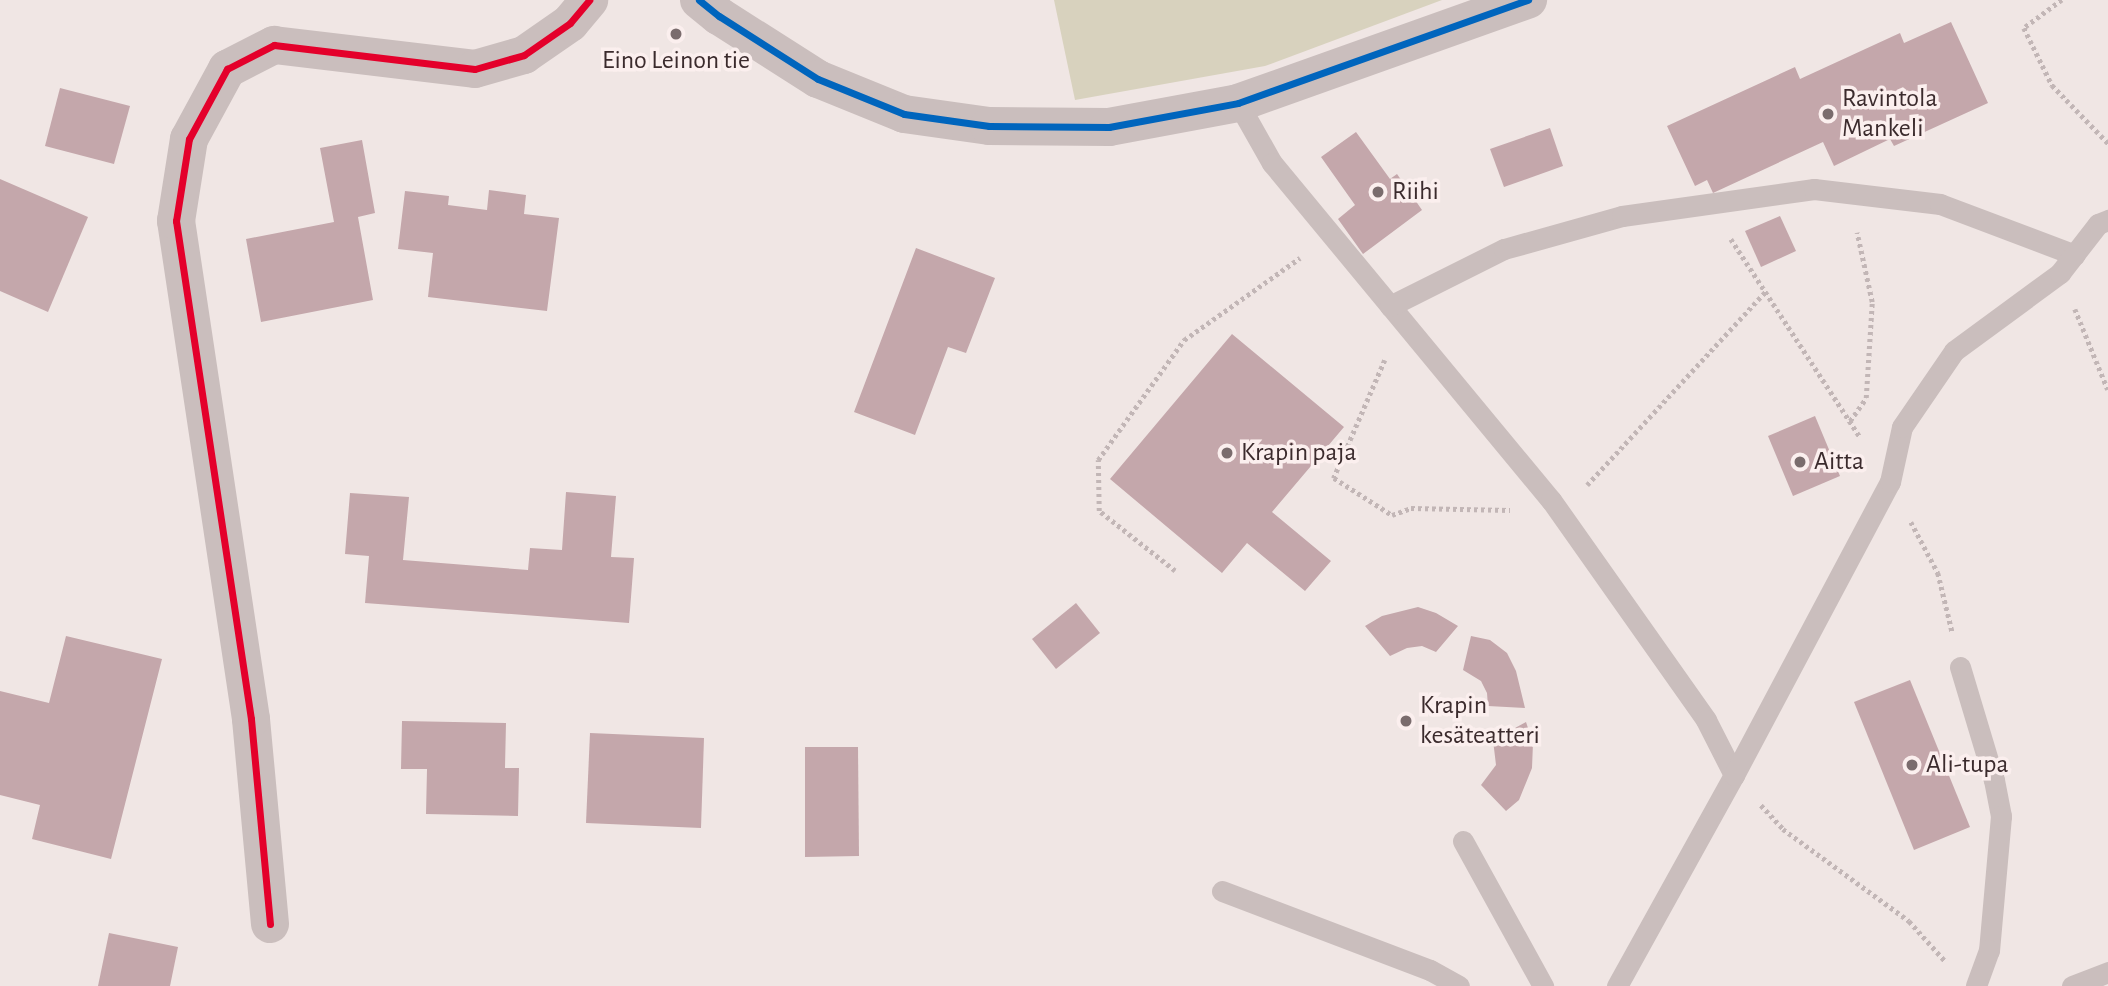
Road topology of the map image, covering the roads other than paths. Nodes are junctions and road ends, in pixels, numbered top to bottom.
1 (589, 0) edge
2 (699, 0) edge
3 (1528, 0) edge
4 (1238, 103) junction
5 (2108, 220) edge
6 (2075, 255) junction
7 (1396, 313) junction
8 (1960, 667) road end
9 (1734, 775) junction
10 (1463, 841) dead end
11 (1222, 891) dead end
12 (271, 924) dead end
13 (2108, 972) edge
14 (1459, 986) edge
15 (1543, 986) edge
16 (1617, 986) edge
17 (1976, 986) edge
18 (2072, 986) edge

1 - 12 street
2 - 4 street
3 - 4 street
4 - 7 lane
5 - 6 lane
6 - 7 lane
6 - 9 lane
7 - 9 lane
8 - 17 lane
9 - 16 lane
10 - 15 lane
11 - 14 lane
13 - 18 lane

